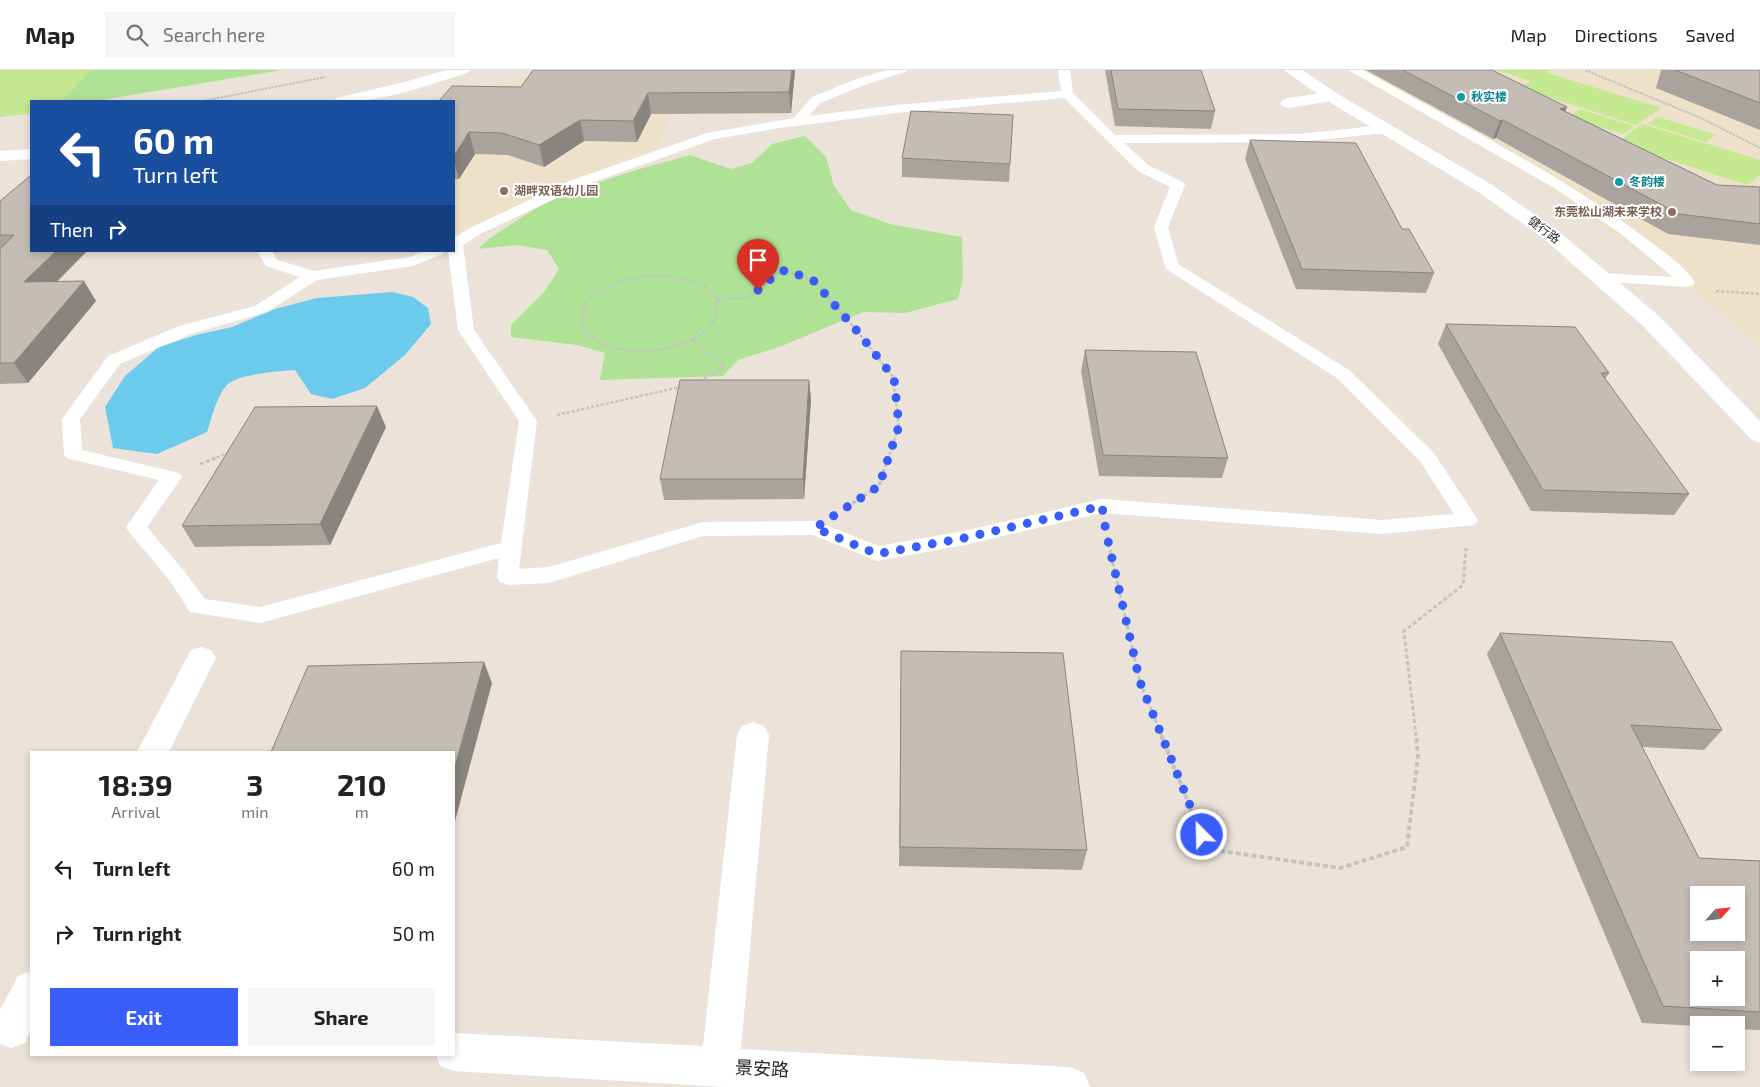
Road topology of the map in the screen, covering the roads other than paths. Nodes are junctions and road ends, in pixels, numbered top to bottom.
1 (462, 70) edge
2 (901, 70) edge
3 (1064, 70) edge
4 (1292, 70) edge
5 (1354, 70) edge
6 (1067, 94) junction
7 (1332, 97) junction
8 (346, 100) edge
9 (1288, 104) dead end
10 (798, 122) junction
11 (1385, 129) junction
12 (1112, 139) junction
13 (30, 154) edge
14 (0, 156) edge
15 (455, 243) edge
16 (455, 251) edge
17 (265, 252) edge
18 (435, 252) edge
19 (313, 276) junction
20 (1602, 278) junction
21 (1760, 435) edge
22 (510, 548) junction
23 (201, 658) dead end
24 (753, 734) dead end
25 (154, 751) edge
26 (30, 991) edge
27 (14, 1030) edge
28 (455, 1052) edge
29 (720, 1067) junction
30 (1070, 1087) edge

1 - 8 street
2 - 10 lane
3 - 6 lane
4 - 7 street, 健行路
5 - 20 lane
6 - 10 lane
6 - 12 lane
7 - 9 street
7 - 11 street, 健行路
10 - 15 lane
11 - 12 lane
11 - 20 street, 健行路
12 - 22 lane
13 - 14 street
16 - 22 lane
17 - 19 lane
18 - 19 lane
19 - 22 lane
20 - 21 street, 健行路
23 - 25 street
24 - 29 street
26 - 27 street
28 - 29 street, 景安路
29 - 30 street, 景安路

